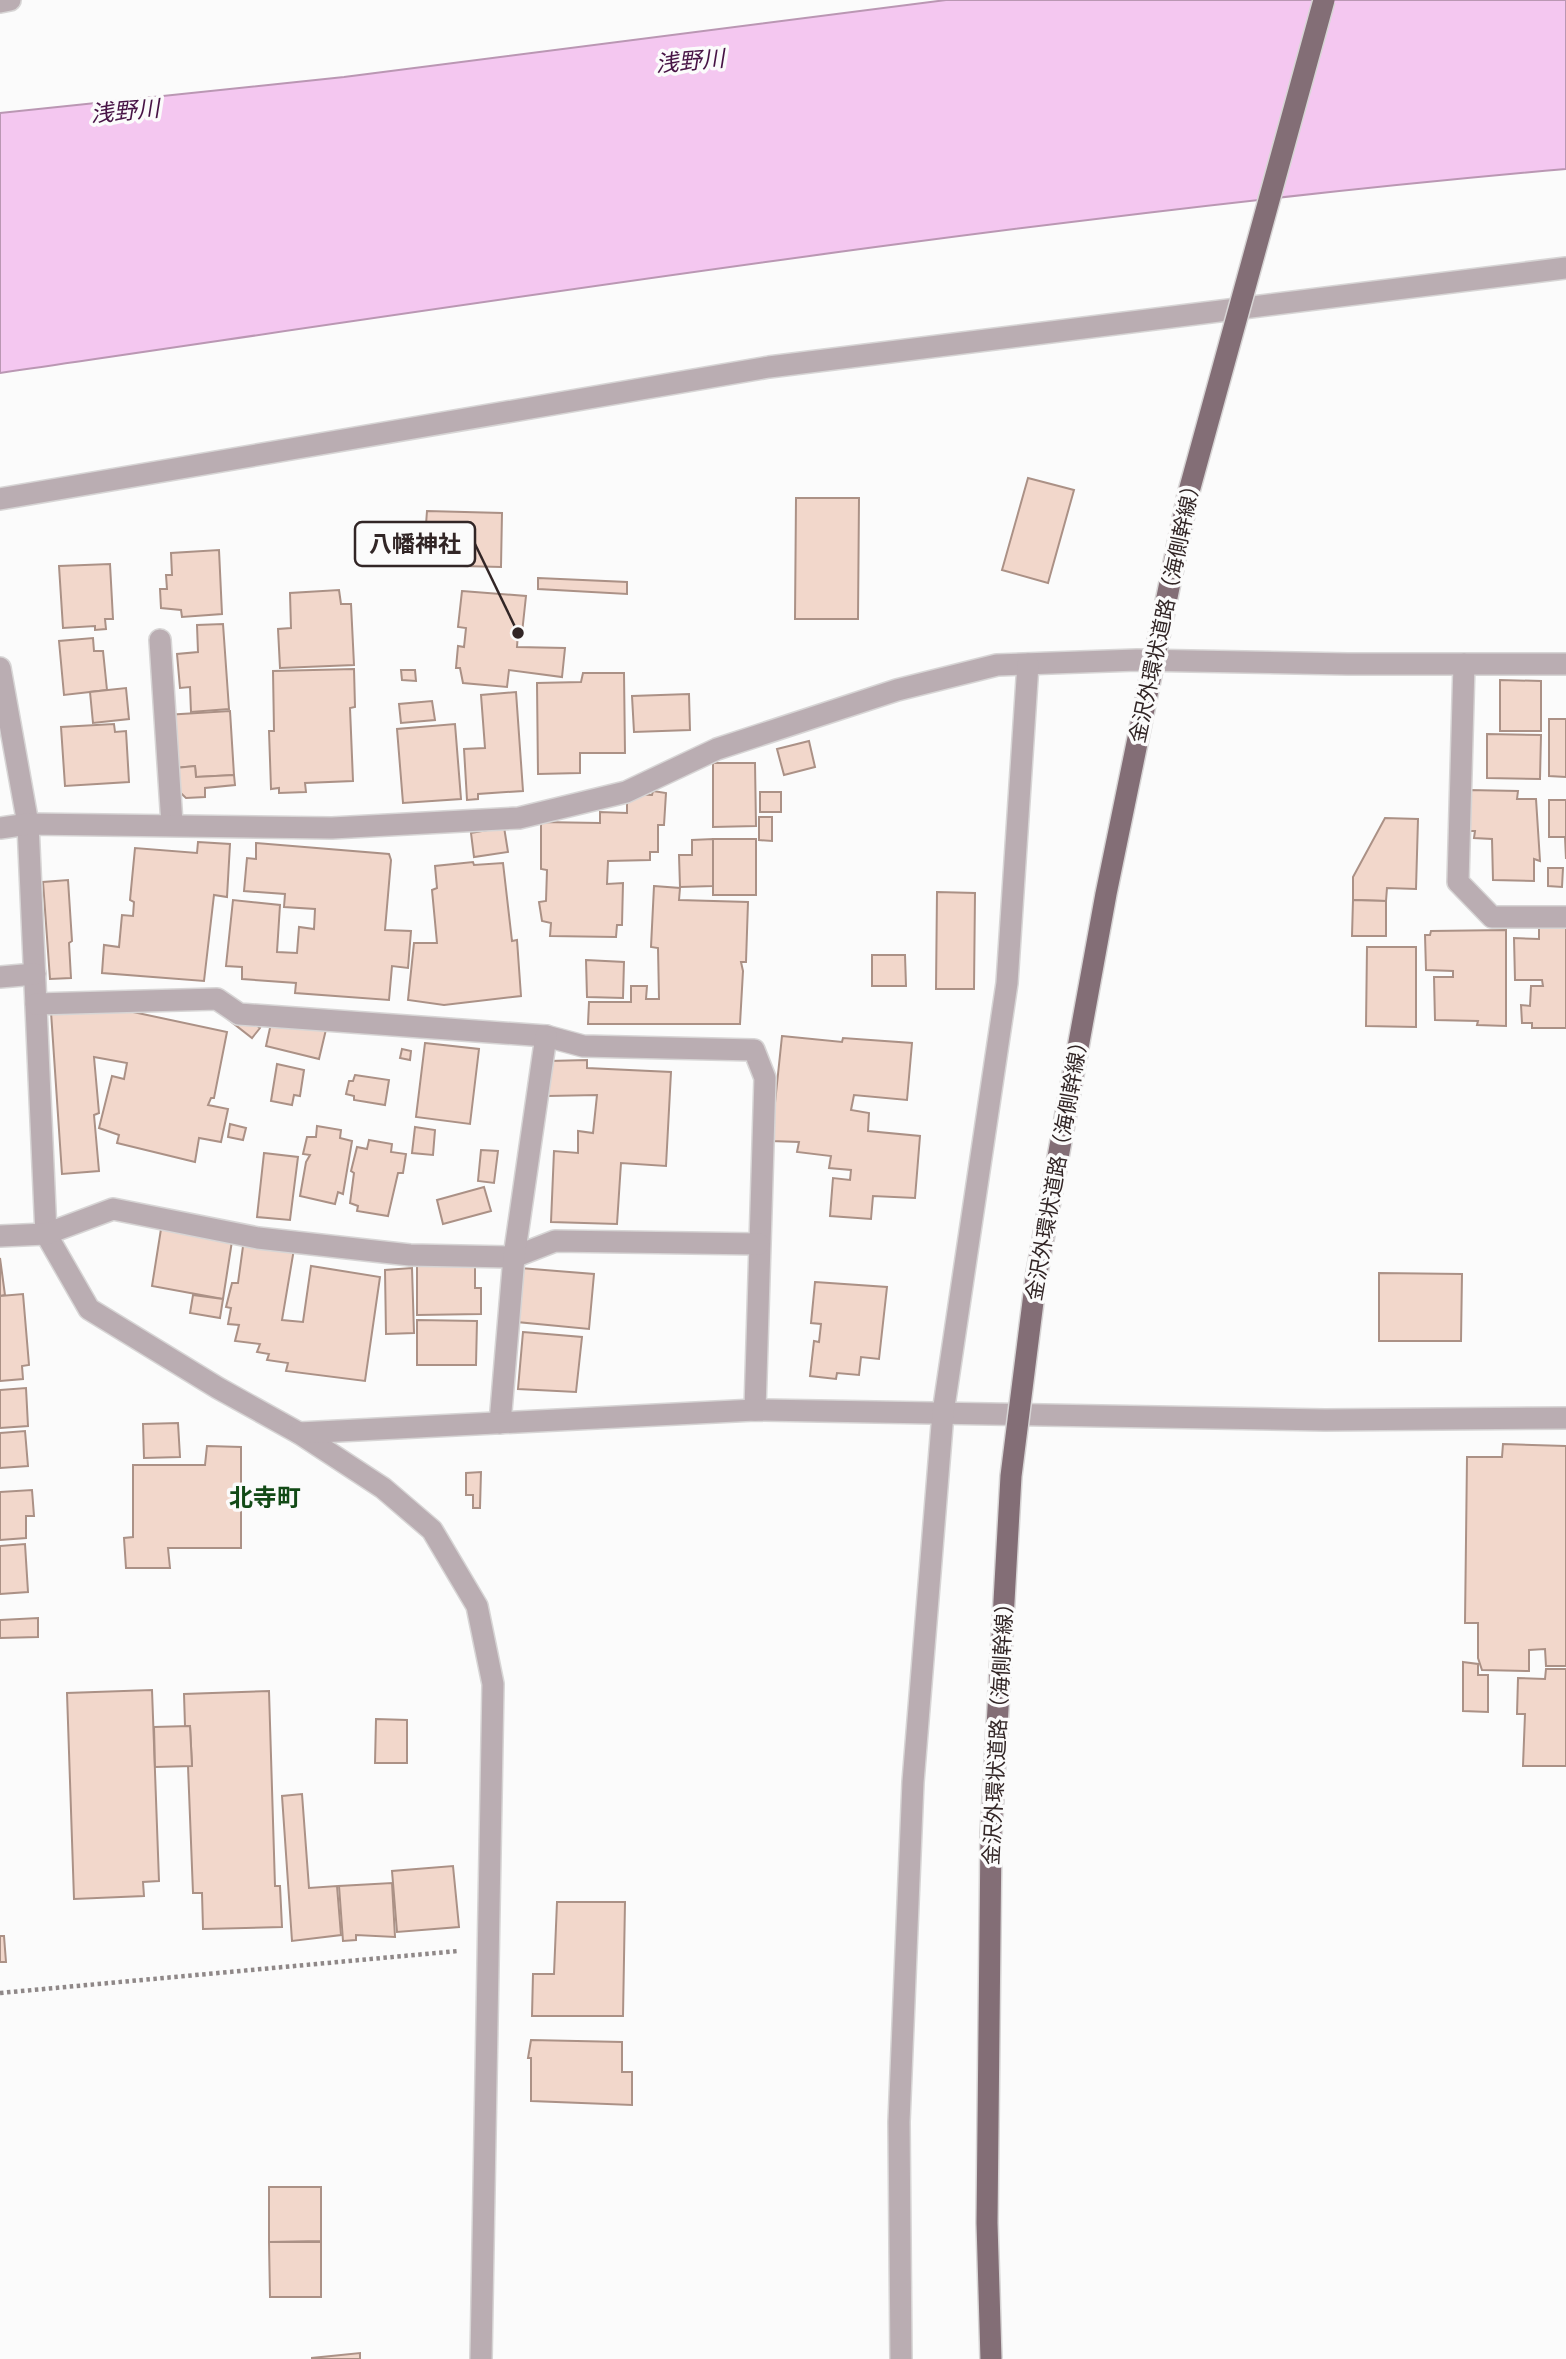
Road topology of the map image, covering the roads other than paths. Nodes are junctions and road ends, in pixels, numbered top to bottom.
1 (10, 0) edge
2 (1324, 0) edge
3 (0, 2) edge
4 (1566, 268) edge
5 (0, 499) edge
6 (160, 640) dead end
7 (1028, 664) junction
8 (1464, 664) junction
9 (1566, 664) edge
10 (0, 668) edge
11 (28, 824) junction
12 (172, 824) junction
13 (0, 828) edge
14 (1566, 917) edge
15 (35, 974) junction
16 (0, 977) edge
17 (36, 1004) junction
18 (546, 1036) junction
19 (46, 1234) junction
20 (0, 1236) edge
21 (759, 1244) junction
22 (514, 1257) junction
23 (755, 1410) junction
24 (943, 1413) junction
25 (1566, 1418) edge
26 (500, 1423) junction
27 (299, 1433) junction
28 (481, 2359) edge
29 (901, 2359) edge
30 (991, 2359) edge

1 - 3 street
2 - 30 main road, 金沢外環状道路（海側幹線）, bridge
4 - 5 street
6 - 12 street
7 - 8 street
7 - 12 street
7 - 24 street
8 - 9 street
8 - 14 street
10 - 11 street
11 - 12 street
11 - 13 street
11 - 15 street
15 - 16 street
15 - 17 street
17 - 18 street
17 - 19 street
18 - 21 street
18 - 22 street
19 - 20 street
19 - 22 street
19 - 27 street
21 - 22 street
21 - 23 street
22 - 26 street
23 - 24 street
23 - 26 street
24 - 25 street
24 - 29 street
26 - 27 street
27 - 28 street

